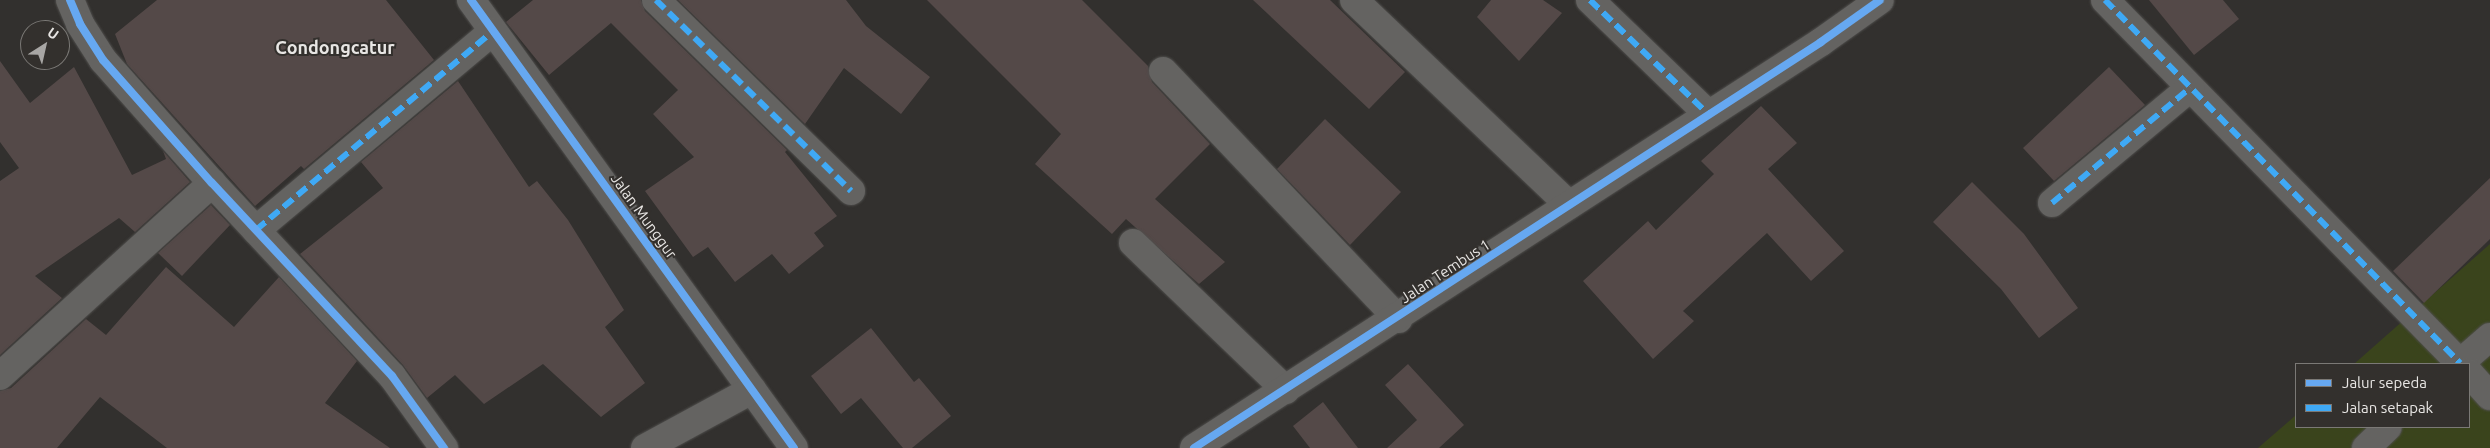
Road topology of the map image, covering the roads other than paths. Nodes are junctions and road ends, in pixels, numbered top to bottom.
1 (70, 0) edge
2 (471, 0) edge
3 (656, 0) edge
4 (1354, 0) edge
5 (1590, 0) edge
6 (1880, 0) edge
7 (2105, 0) edge
8 (493, 31) junction
9 (1163, 71) dead end
10 (2190, 88) junction
11 (1709, 115) junction
12 (212, 183) junction
13 (851, 191) dead end
14 (2052, 203) dead end
15 (1569, 206) junction
16 (256, 230) junction
17 (1133, 243) dead end
18 (1398, 318) junction
19 (2490, 337) edge
20 (2459, 363) edge
21 (2465, 363) edge
22 (2470, 375) edge
23 (0, 376) edge
24 (752, 390) junction
25 (1286, 390) junction
26 (2490, 396) edge
27 (2387, 428) edge
28 (444, 448) edge
29 (645, 448) edge
30 (794, 448) edge
31 (1194, 448) edge
32 (2366, 448) edge

1 - 12 street
2 - 8 street, Jalan Munggur
3 - 13 street
4 - 15 street
5 - 11 street
6 - 11 street, Jalan Tembus 1
7 - 10 street
8 - 16 street
8 - 24 street, Jalan Munggur
9 - 18 street
10 - 14 street
10 - 20 street
11 - 15 street, Jalan Tembus 1
12 - 16 street
12 - 23 street
15 - 18 street, Jalan Tembus 1
16 - 28 street
17 - 25 street
18 - 25 street, Jalan Tembus 1
19 - 21 street
22 - 26 street
24 - 29 street
24 - 30 street, Jalan Munggur
25 - 31 street, Jalan Tembus 1
27 - 32 street

